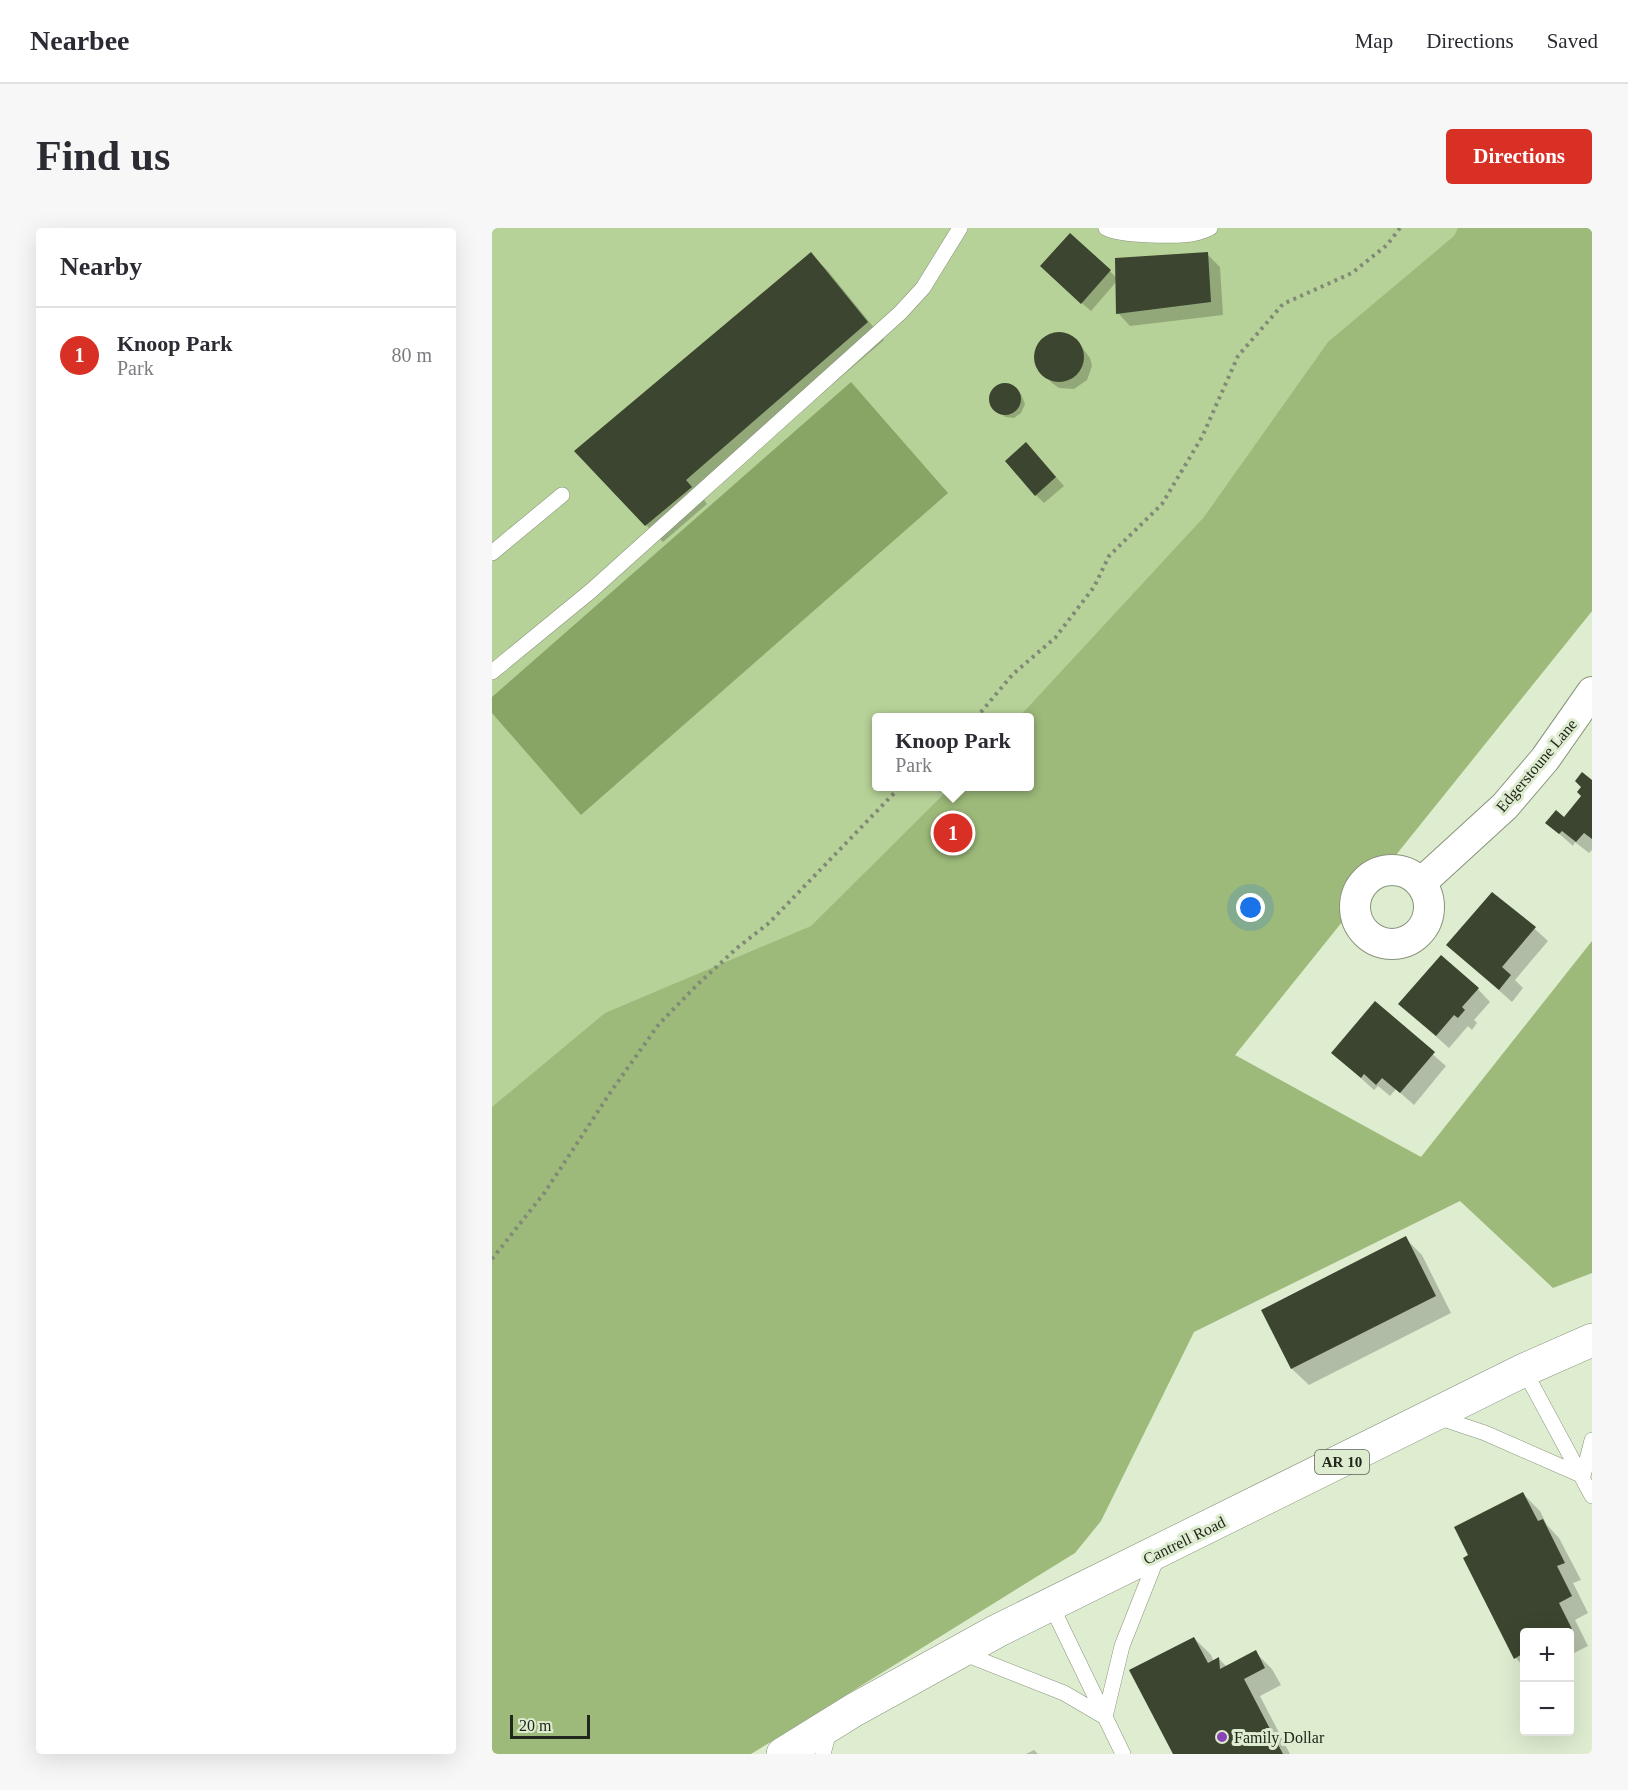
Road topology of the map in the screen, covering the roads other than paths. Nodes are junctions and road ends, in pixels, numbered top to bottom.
1 (960, 228) edge
2 (1106, 228) edge
3 (1210, 228) edge
4 (562, 495) dead end
5 (492, 553) edge
6 (492, 672) edge
7 (1592, 692) edge
8 (1422, 882) dead end
9 (1592, 1340) edge
10 (1524, 1370) junction
11 (1434, 1417) junction
12 (1592, 1440) edge
13 (1583, 1476) junction
14 (1592, 1496) edge
15 (1160, 1552) junction
16 (1051, 1605) junction
17 (960, 1652) junction
18 (1105, 1717) junction
19 (827, 1739) edge
20 (783, 1754) edge
21 (1123, 1754) edge

1 - 6 lane
2 - 3 lane
4 - 5 lane
7 - 8 street, Edgerstoune Lane
9 - 10 main road, Cantrell Road / AR 10
10 - 11 main road, Cantrell Road / AR 10
10 - 13 lane
11 - 13 lane
11 - 15 main road, Cantrell Road / AR 10
12 - 13 lane
13 - 14 lane
15 - 16 main road, Cantrell Road / AR 10
15 - 18 lane
16 - 17 main road, Cantrell Road / AR 10
16 - 18 lane
17 - 18 lane
17 - 19 main road, Cantrell Road / AR 10
18 - 21 lane
19 - 20 main road, Cantrell Road / AR 10

